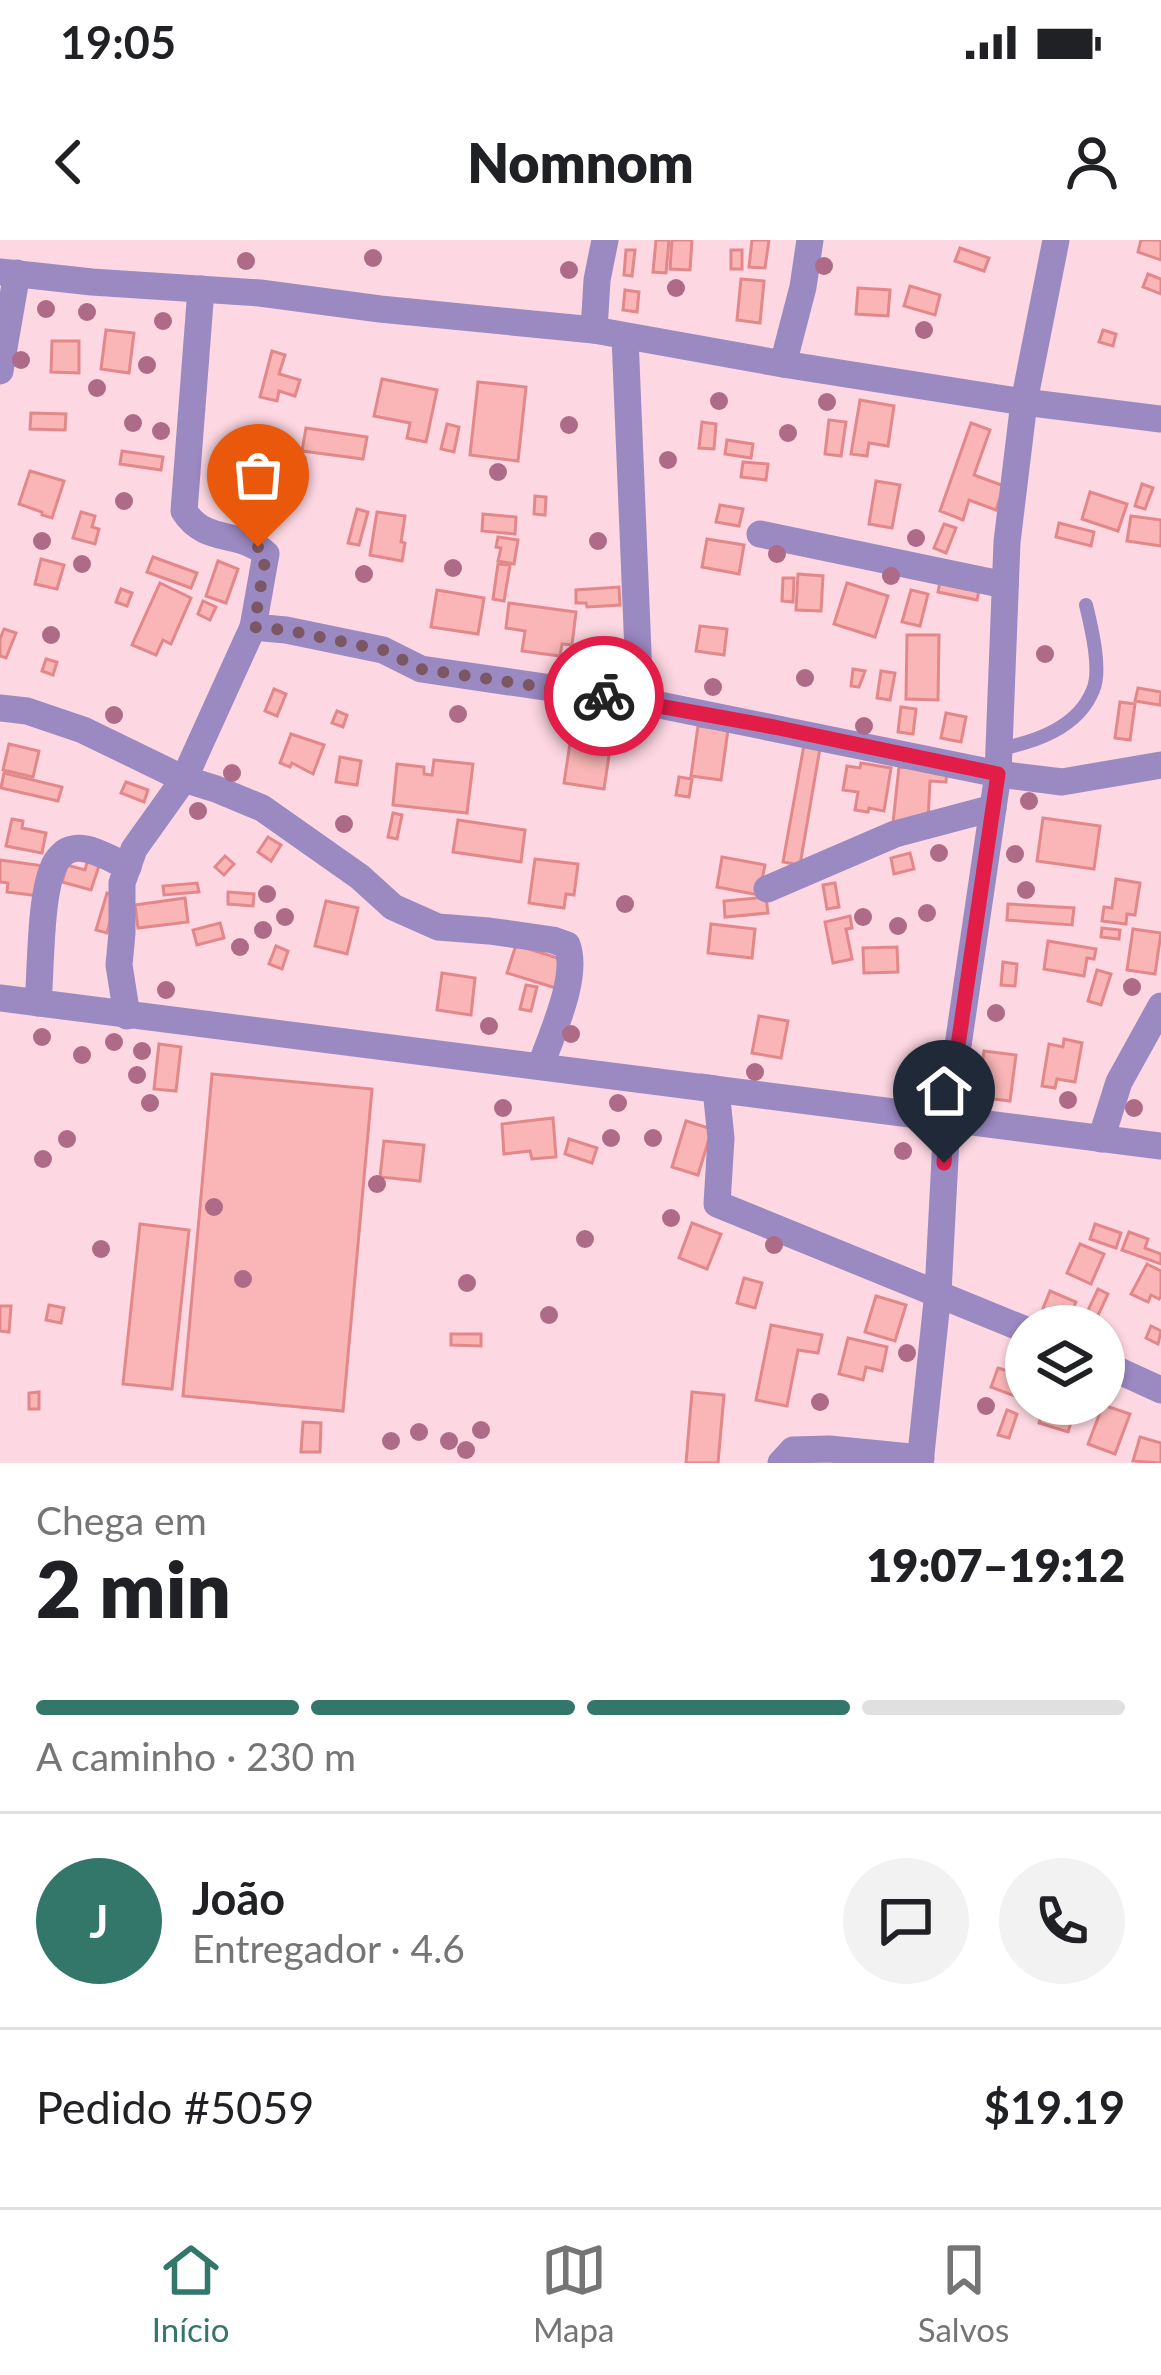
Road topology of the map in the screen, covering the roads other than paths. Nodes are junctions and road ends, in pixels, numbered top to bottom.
1 (605, 240) edge
2 (810, 240) edge
3 (1056, 240) edge
4 (8, 272) edge
5 (201, 289) junction
6 (593, 330) junction
7 (625, 337) junction
8 (783, 364) junction
9 (0, 371) edge
10 (1024, 402) junction
11 (1161, 419) edge
12 (760, 534) dead end
13 (1006, 585) junction
14 (1086, 605) dead end
15 (254, 627) junction
16 (640, 701) junction
17 (0, 708) edge
18 (998, 762) junction
19 (1161, 765) edge
20 (184, 779) junction
21 (993, 808) junction
22 (128, 866) junction
23 (767, 889) dead end
24 (119, 965) junction
25 (17, 1000) edge
26 (1161, 1006) edge
27 (83, 1009) junction
28 (127, 1016) junction
29 (0, 1028) edge
30 (542, 1065) junction
31 (692, 1086) junction
32 (947, 1120) junction
33 (1101, 1139) junction
34 (1161, 1146) edge
35 (938, 1292) junction
36 (1005, 1321) edge
37 (1125, 1374) edge
38 (1161, 1390) edge
39 (921, 1460) edge
40 (781, 1463) edge

1 - 6 street
2 - 8 street
3 - 10 street
4 - 5 street
4 - 9 street
5 - 6 street
5 - 15 street
6 - 7 street
7 - 8 street
7 - 16 street
8 - 10 street
10 - 11 street
10 - 13 street
12 - 13 street
13 - 18 street
14 - 18 lane
15 - 16 street
15 - 20 street
16 - 18 street
17 - 20 street
18 - 19 street
18 - 21 street
20 - 22 street
20 - 30 street
21 - 23 street
21 - 32 street
22 - 24 street
22 - 25 street
24 - 27 street
24 - 28 street
25 - 27 street
25 - 29 street
26 - 33 street
27 - 28 street
28 - 30 street
30 - 31 street
31 - 32 street
31 - 35 street
32 - 33 street
32 - 35 street
33 - 34 street
35 - 36 street
35 - 39 street
37 - 38 street
39 - 40 street

